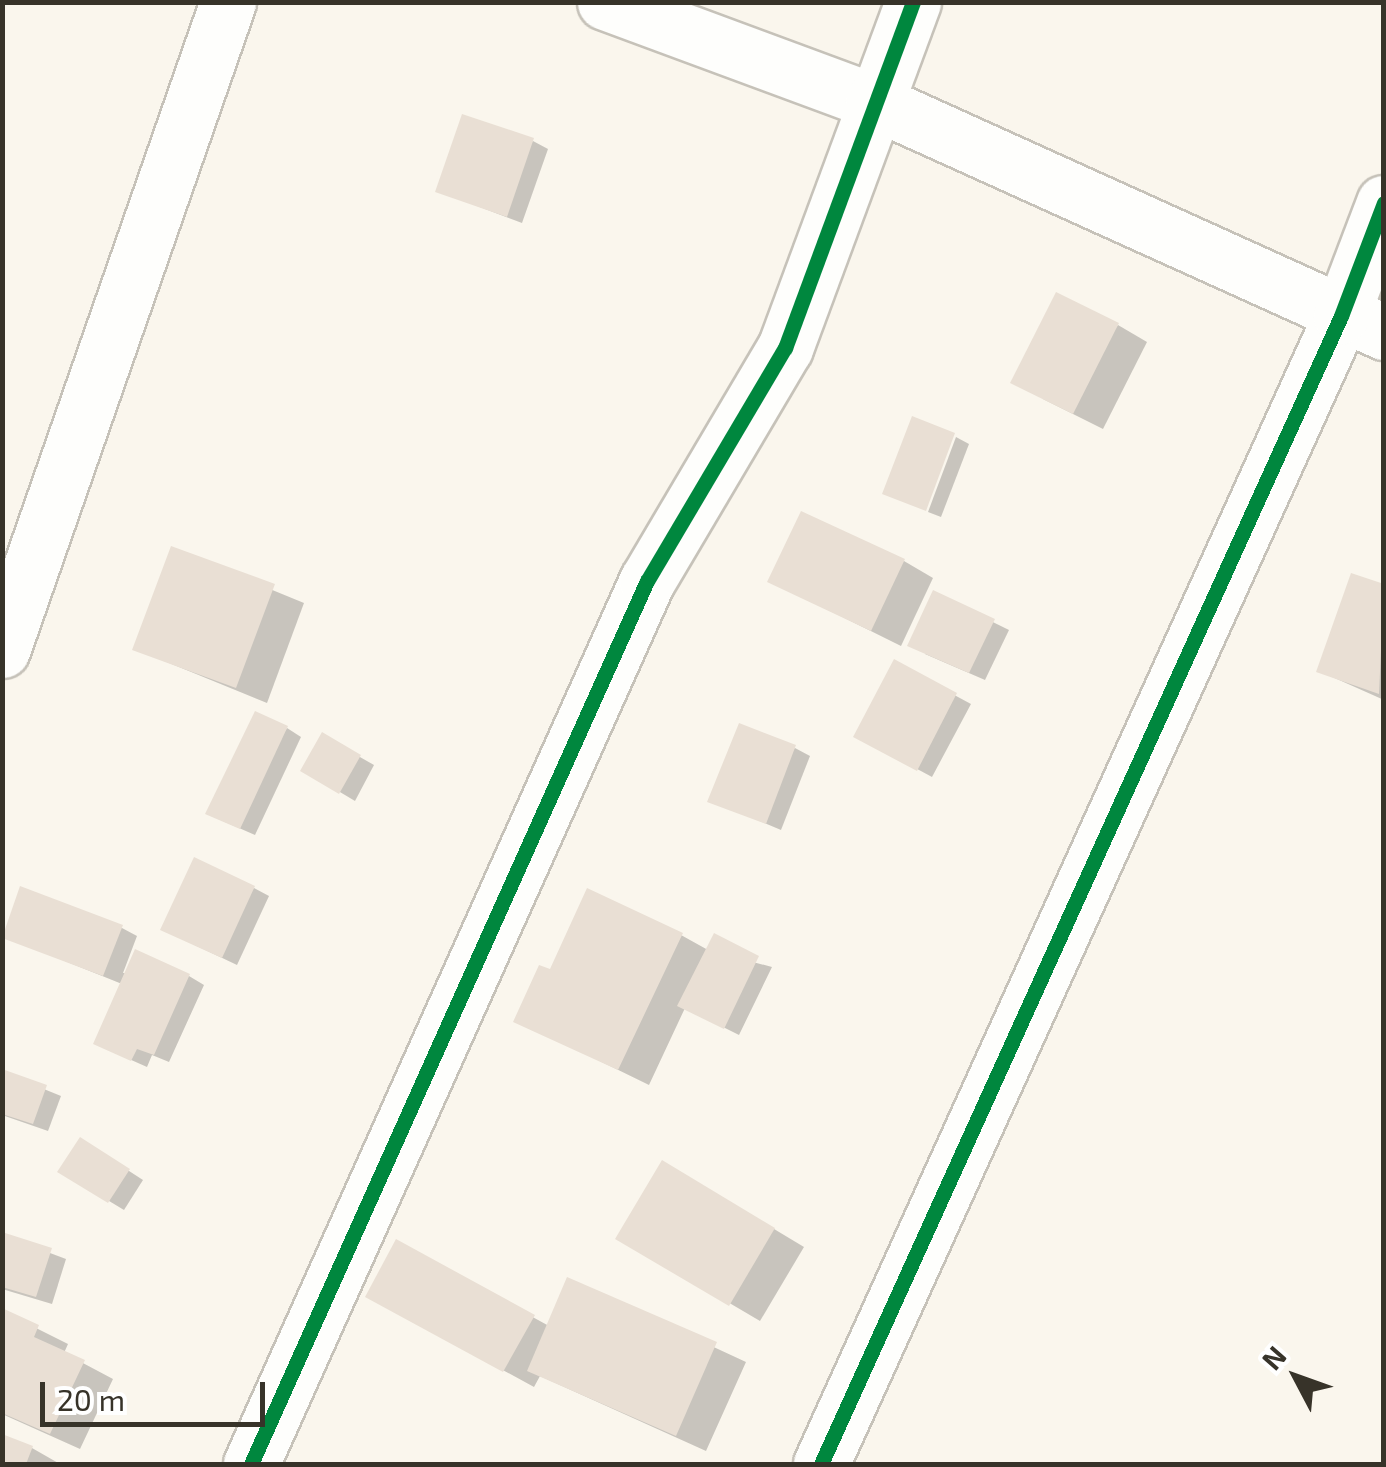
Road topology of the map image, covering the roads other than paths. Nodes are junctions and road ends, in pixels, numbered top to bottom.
1 (228, 2) edge
2 (606, 2) edge
3 (913, 2) edge
4 (873, 100) junction
5 (1384, 203) edge
6 (1362, 324) edge
7 (2, 650) edge
8 (251, 1464) edge
9 (822, 1464) edge

1 - 7 street
2 - 4 street
3 - 4 street
4 - 6 street
4 - 8 street
5 - 6 street
6 - 9 street

